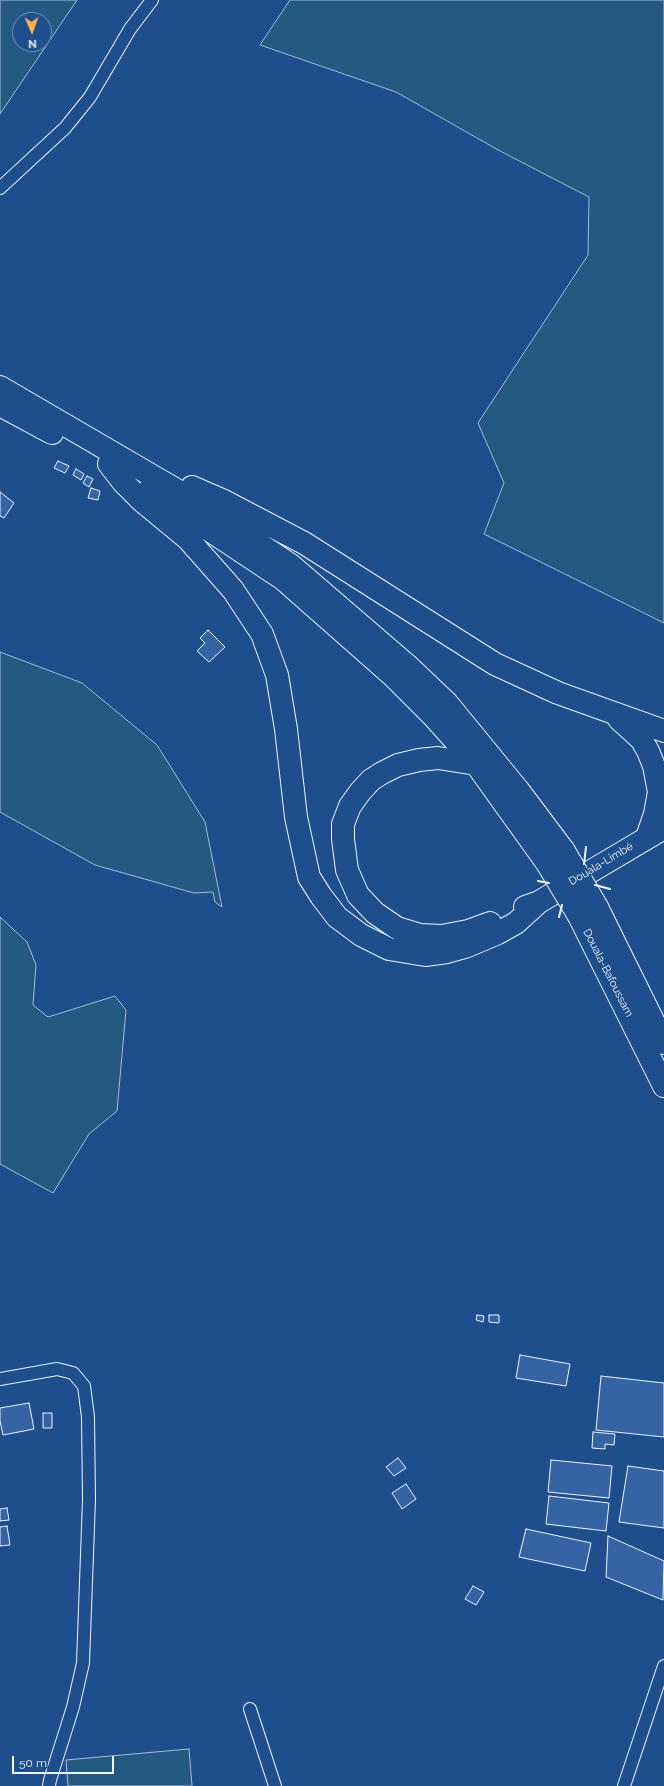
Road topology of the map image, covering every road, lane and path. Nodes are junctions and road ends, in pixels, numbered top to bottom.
1 (152, 0) edge
2 (0, 188) edge
3 (0, 387) edge
4 (0, 405) edge
5 (115, 460) junction
6 (614, 714) junction
7 (664, 731) edge
8 (476, 764) junction
9 (656, 832) edge
10 (556, 857) junction
11 (539, 902) junction
12 (588, 911) junction
13 (664, 1043) edge
14 (664, 1086) edge
15 (0, 1379) edge
16 (664, 1666) edge
17 (250, 1709) dead end
18 (49, 1786) edge
19 (275, 1786) edge
20 (624, 1786) edge

1 - 2 street
3 - 5 highway
4 - 5 highway
5 - 6 highway
5 - 8 highway
5 - 10 highway
5 - 11 highway
6 - 7 highway
6 - 9 highway
8 - 10 highway
8 - 11 highway
9 - 11 highway, Douala-Limbé
10 - 12 highway, Douala-Bafoussam, bridge
12 - 13 highway, Douala-Bafoussam
12 - 14 highway, Douala-Bafoussam
15 - 18 street
16 - 20 street
17 - 19 street

